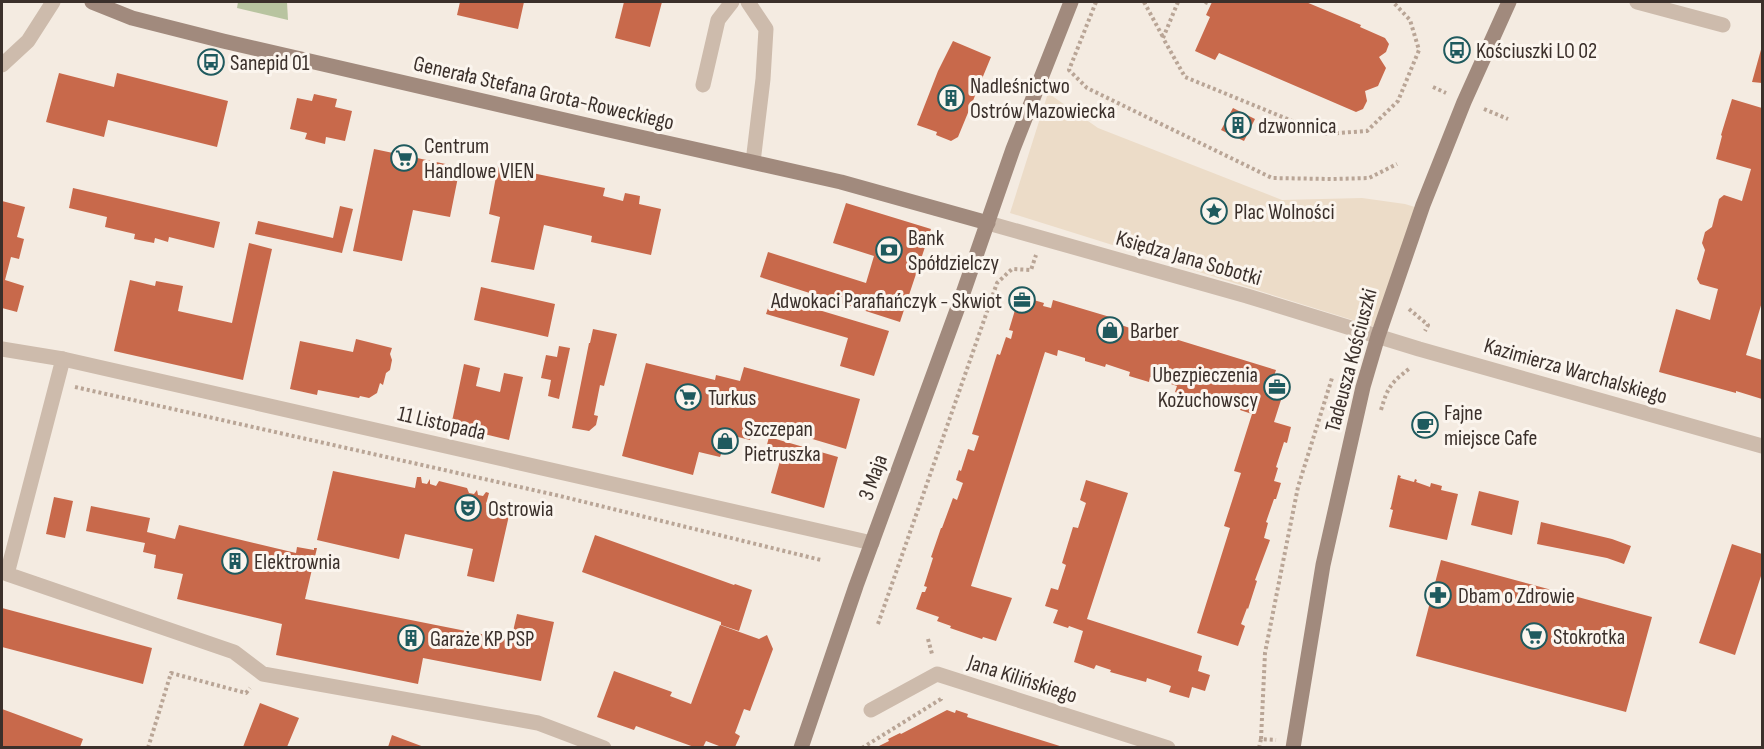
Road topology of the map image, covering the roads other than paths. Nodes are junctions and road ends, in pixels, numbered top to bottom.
1 (53, 2) edge
2 (92, 2) edge
3 (732, 2) edge
4 (748, 2) edge
5 (1071, 2) edge
6 (1509, 2) edge
7 (1637, 2) edge
8 (1723, 25) dead end
9 (2, 65) edge
10 (703, 85) dead end
11 (753, 162) junction
12 (988, 223) junction
13 (1378, 336) junction
14 (2, 349) edge
15 (63, 359) junction
16 (1762, 446) edge
17 (872, 543) junction
18 (871, 710) dead end
19 (604, 747) edge
20 (801, 747) edge
21 (1168, 747) edge
22 (1293, 747) edge

1 - 9 street
2 - 11 main road, Generała Stefana Grota-Roweckiego
3 - 10 street
4 - 11 street
5 - 12 main road, 3 Maja
6 - 13 main road, Tadeusza Kościuszki
7 - 8 street
11 - 12 main road, Generała Stefana Grota-Roweckiego
12 - 13 street, Księdza Jana Sobotki
12 - 17 main road, 3 Maja
13 - 16 street, Kazimierza Warchalskiego
13 - 22 main road, Tadeusza Kościuszki
14 - 15 street, 11 Listopada
15 - 17 street, 11 Listopada
15 - 19 street
17 - 20 main road, 3 Maja
18 - 21 street, Jana Kilińskiego

